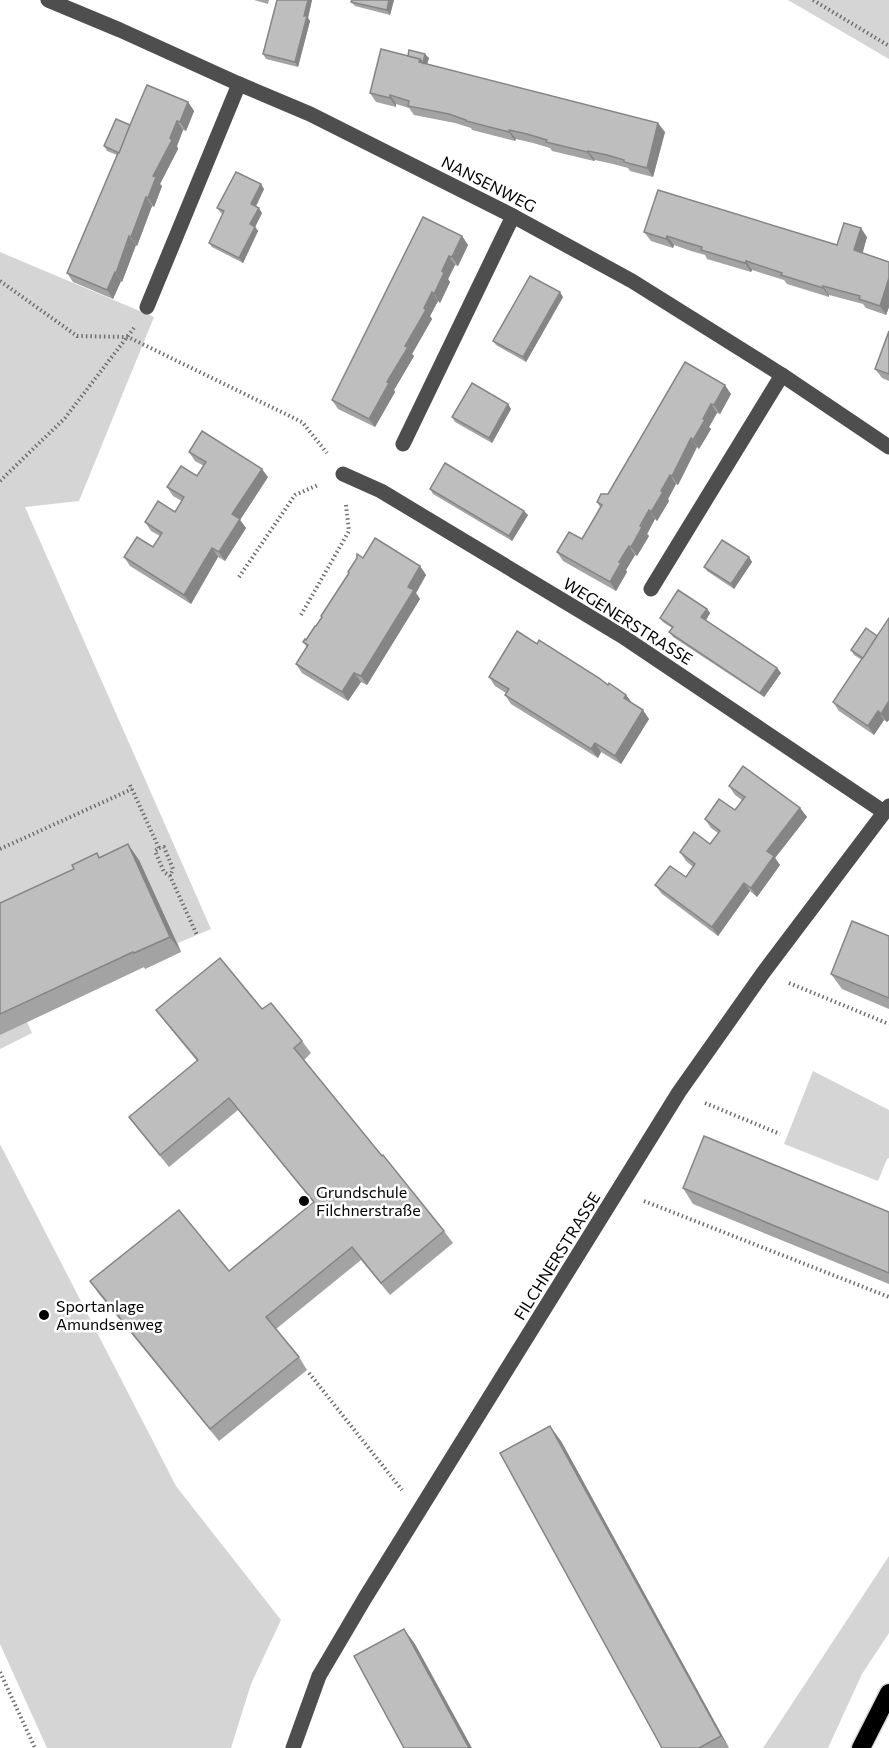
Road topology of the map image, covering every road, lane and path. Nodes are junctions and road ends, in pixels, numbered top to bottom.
1 (48, 0) edge
2 (813, 0) edge
3 (889, 46) edge
4 (239, 84) junction
5 (513, 216) junction
6 (0, 281) edge
7 (147, 307) joint
8 (128, 337) junction
9 (782, 375) junction
10 (403, 444) dead end
11 (889, 447) edge
12 (343, 474) junction
13 (0, 481) edge
14 (239, 577) dead end
15 (651, 588) dead end
16 (301, 615) dead end
17 (887, 809) edge
18 (159, 848) junction
19 (0, 849) edge
20 (170, 876) junction
21 (197, 935) dead end
22 (763, 973) junction
23 (889, 1024) edge
24 (679, 1092) junction
25 (780, 1134) dead end
26 (619, 1191) junction
27 (889, 1297) edge
28 (309, 1373) dead end
29 (419, 1512) junction
30 (0, 1672) edge
31 (889, 1694) edge
32 (35, 1748) edge
33 (293, 1748) edge
34 (861, 1748) edge

1 - 4 street, NANSENWEG
2 - 3 path
4 - 5 street, NANSENWEG
4 - 7 street
5 - 9 street, NANSENWEG
5 - 10 street
6 - 8 path
7 - 8 path
8 - 12 path
8 - 13 path
9 - 11 street, NANSENWEG
9 - 15 street
12 - 14 path
12 - 16 path
12 - 17 street, WEGENERSTRASSE
17 - 22 street, FILCHNERSTRASSE
18 - 19 path
18 - 20 path
18 - 20 path
20 - 21 path
22 - 23 path
22 - 24 street, FILCHNERSTRASSE
24 - 25 path
24 - 26 street, FILCHNERSTRASSE
26 - 27 path
26 - 29 street, FILCHNERSTRASSE
28 - 29 path
29 - 33 street, FILCHNERSTRASSE
30 - 32 path
31 - 34 highway

